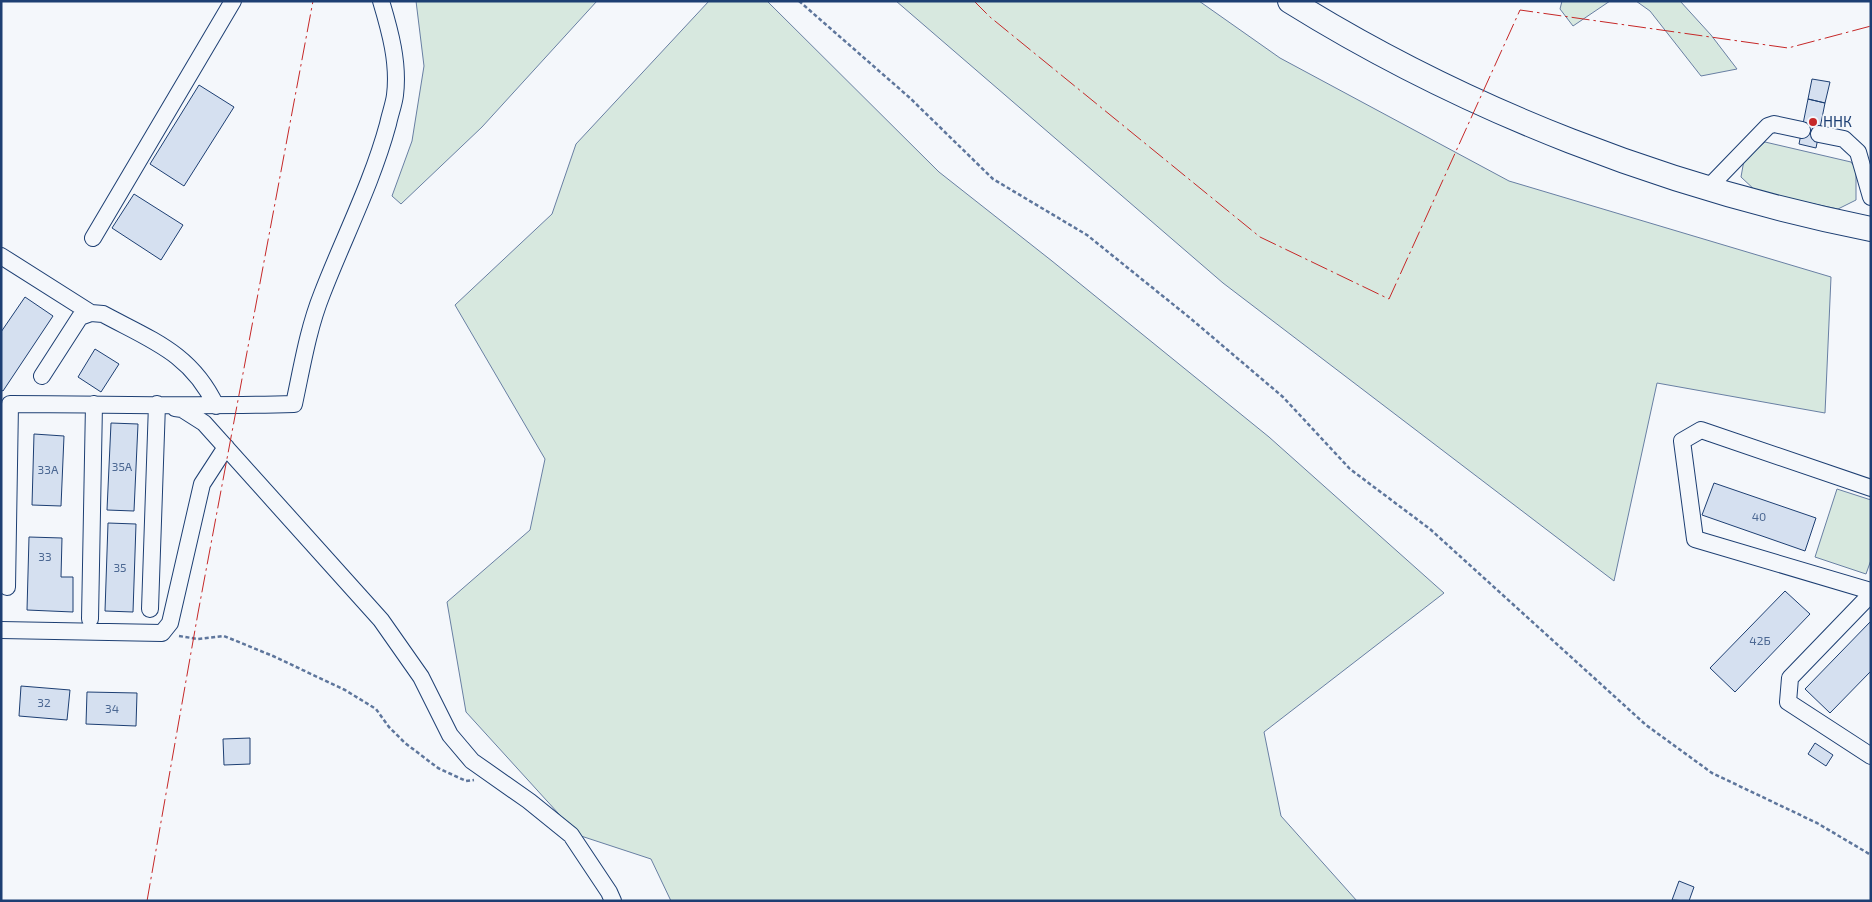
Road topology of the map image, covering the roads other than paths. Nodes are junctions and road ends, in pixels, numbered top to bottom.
1 (233, 1) edge
2 (381, 1) edge
3 (1290, 1) edge
4 (1802, 130) dead end
5 (1819, 134) dead end
6 (1707, 189) junction
7 (1871, 197) edge
8 (1867, 231) edge
9 (93, 238) dead end
10 (1, 256) edge
11 (91, 313) junction
12 (42, 376) dead end
13 (94, 404) junction
14 (157, 404) junction
15 (216, 406) junction
16 (226, 447) junction
17 (1871, 488) edge
18 (7, 587) dead end
19 (1871, 592) edge
20 (150, 609) dead end
21 (90, 619) dead end
22 (1, 630) edge
23 (1871, 756) edge
24 (613, 901) edge

1 - 9 lane
2 - 15 lane
3 - 6 highway
4 - 6 lane
5 - 7 lane
6 - 8 highway
10 - 11 lane
11 - 12 lane
11 - 15 lane
13 - 14 lane
13 - 18 lane
13 - 21 lane
14 - 15 lane
14 - 16 lane
14 - 20 lane
16 - 22 lane
16 - 24 lane
17 - 19 lane
19 - 23 lane

